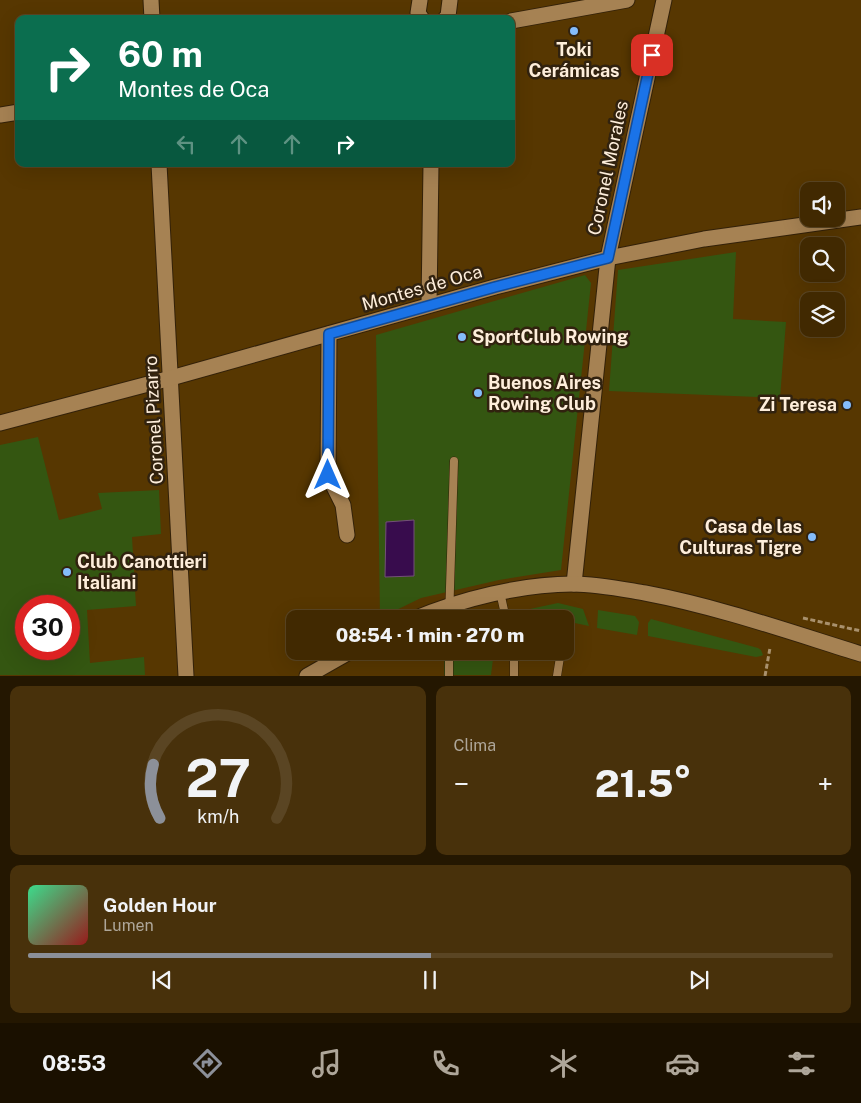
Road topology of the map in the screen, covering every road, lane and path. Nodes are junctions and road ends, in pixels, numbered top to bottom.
1 (151, 0) edge
2 (420, 0) edge
3 (450, 0) edge
4 (627, 0) edge
5 (664, 0) edge
6 (152, 15) edge
7 (419, 15) edge
8 (448, 15) edge
9 (515, 20) edge
10 (15, 113) edge
11 (0, 115) edge
12 (159, 167) edge
13 (431, 167) edge
14 (861, 217) edge
15 (608, 258) junction
16 (429, 305) junction
17 (329, 334) junction
18 (171, 378) junction
19 (0, 423) edge
20 (454, 461) dead end
21 (347, 535) dead end
22 (574, 584) junction
23 (500, 592) junction
24 (449, 610) edge
25 (454, 610) edge
26 (504, 610) edge
27 (770, 648) dead end
28 (861, 654) edge
29 (335, 660) edge
30 (449, 660) edge
31 (514, 660) edge
32 (560, 660) edge
33 (186, 676) edge
34 (307, 676) edge
35 (449, 676) edge
36 (514, 676) edge
37 (557, 676) edge
38 (765, 676) edge

1 - 6 street
2 - 7 street
3 - 8 street
4 - 9 street
5 - 15 street, Coronel Morales
10 - 11 street
12 - 18 street, Coronel Pizarro
13 - 16 street
14 - 15 street, Montes de Oca
15 - 16 street, Montes de Oca
15 - 22 street, Coronel Morales
16 - 17 street, Montes de Oca
17 - 18 street, Montes de Oca
17 - 21 street
18 - 19 street, Montes de Oca
18 - 33 street, Coronel Pizarro
20 - 24 lane
22 - 23 street
22 - 28 street
23 - 25 street
23 - 26 lane
27 - 38 path
29 - 34 street
30 - 35 lane
31 - 36 lane
32 - 37 lane

